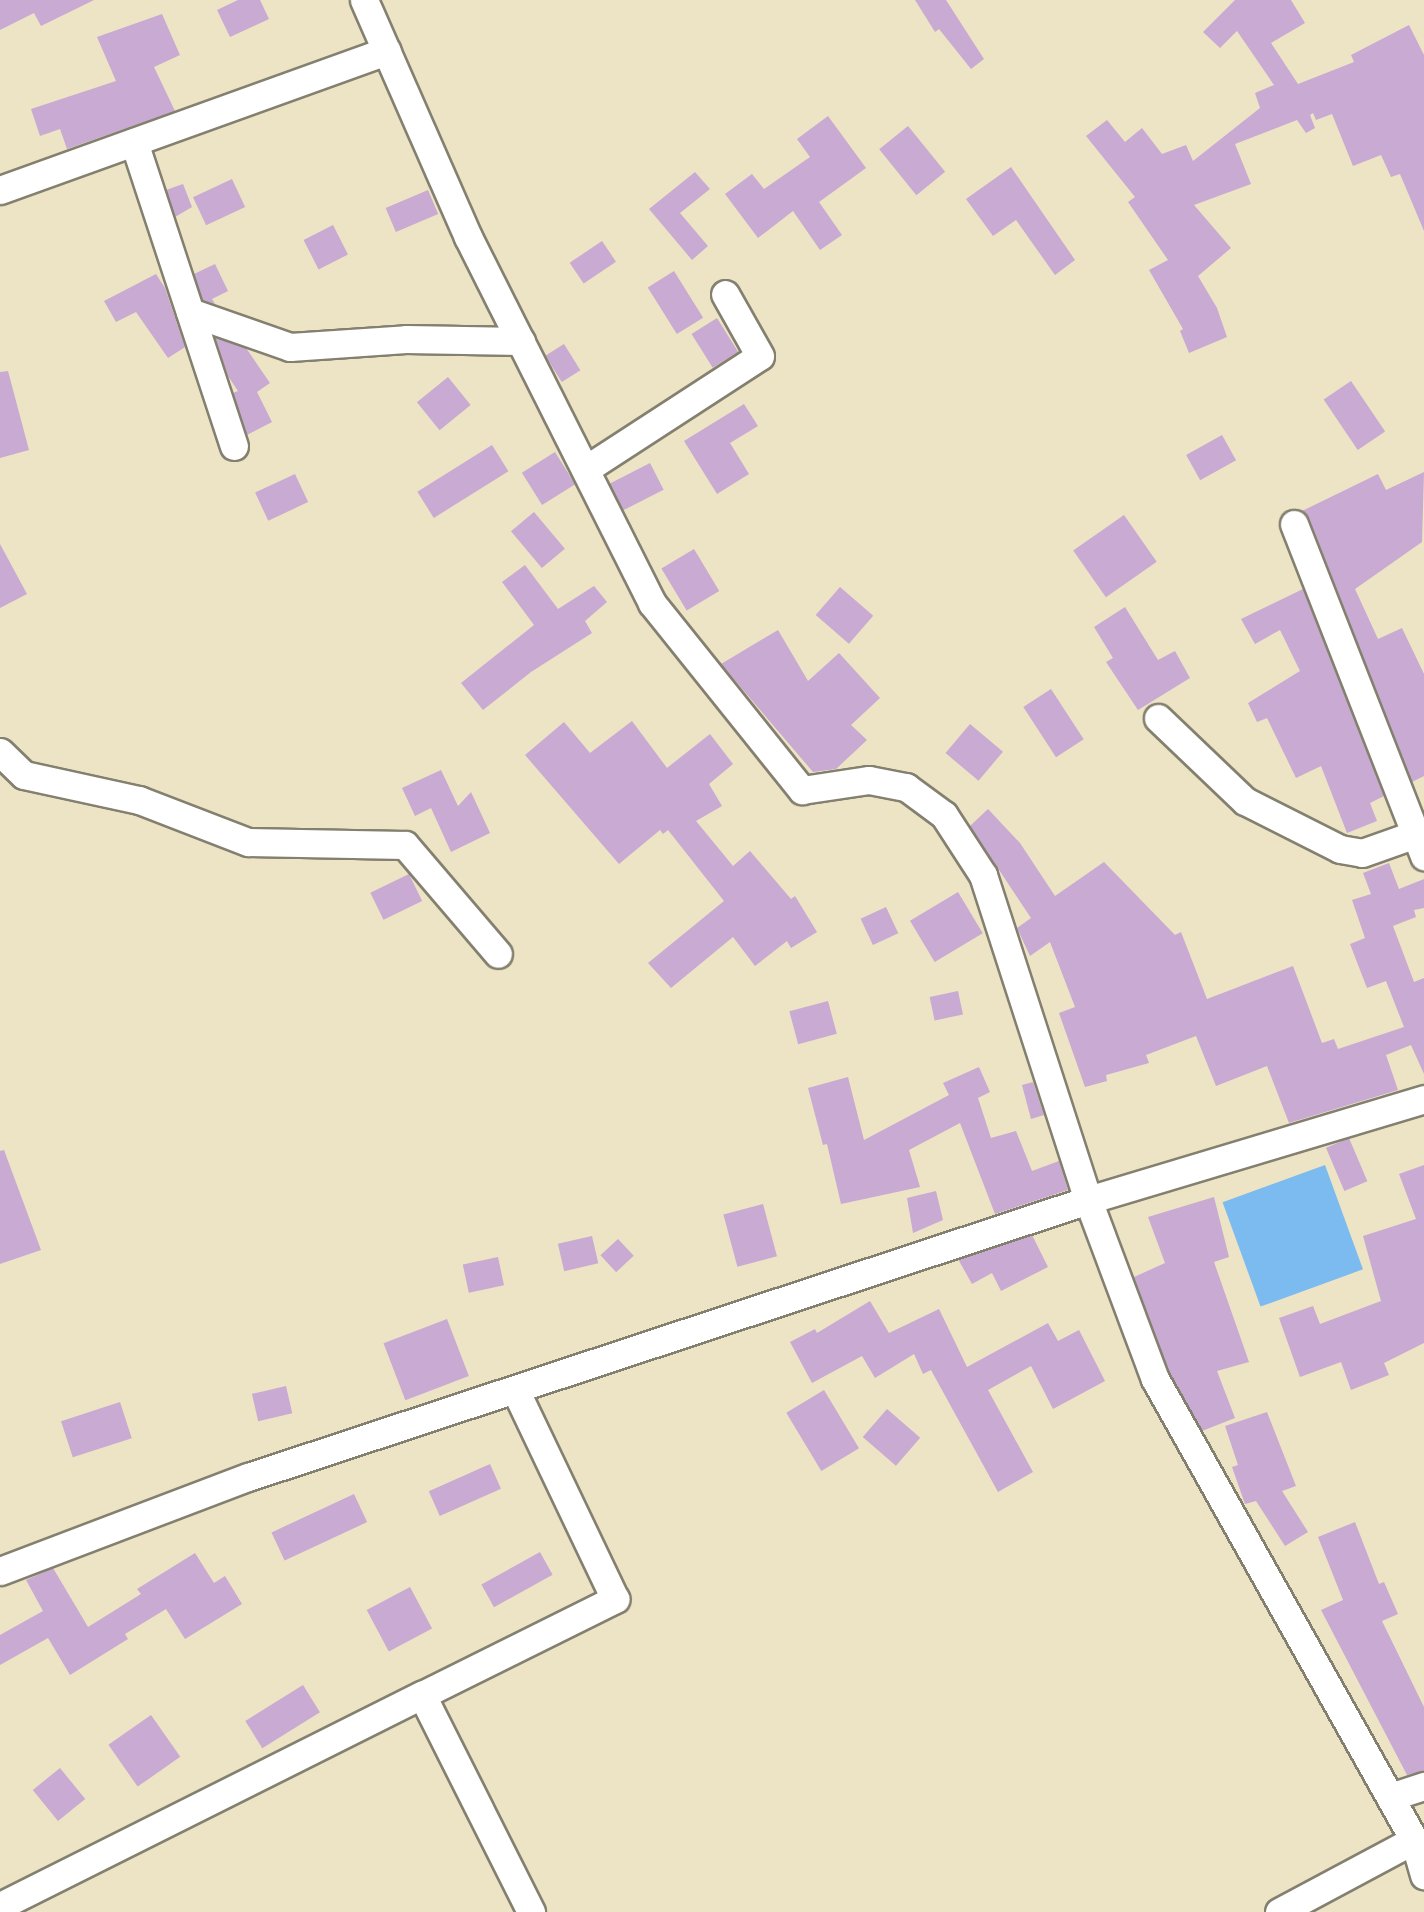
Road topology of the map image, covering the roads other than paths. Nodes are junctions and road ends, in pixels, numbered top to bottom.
1 (364, 0) edge
2 (387, 51) junction
3 (134, 142) junction
4 (0, 190) edge
5 (725, 294) dead end
6 (190, 312) junction
7 (521, 341) junction
8 (234, 446) dead end
9 (586, 469) junction
10 (1294, 524) dead end
11 (1158, 718) dead end
12 (0, 752) edge
13 (1422, 840) edge
14 (498, 954) dead end
15 (1424, 1099) edge
16 (1088, 1200) junction
17 (516, 1391) junction
18 (0, 1571) edge
19 (422, 1695) junction
20 (1424, 1786) edge
21 (1390, 1797) junction
22 (1414, 1840) junction
23 (1424, 1876) edge
24 (0, 1906) edge
25 (531, 1912) edge
26 (1279, 1912) edge

1 - 2 street
2 - 3 street
2 - 7 street
3 - 4 street
3 - 6 street
5 - 9 street
6 - 7 street
6 - 8 street
7 - 9 street
9 - 16 street
10 - 13 street
11 - 13 street
12 - 14 street
15 - 16 street
16 - 17 street
16 - 21 street
17 - 18 street
17 - 19 street
19 - 24 street
19 - 25 street
20 - 21 street
21 - 22 street
22 - 23 street
22 - 26 street

